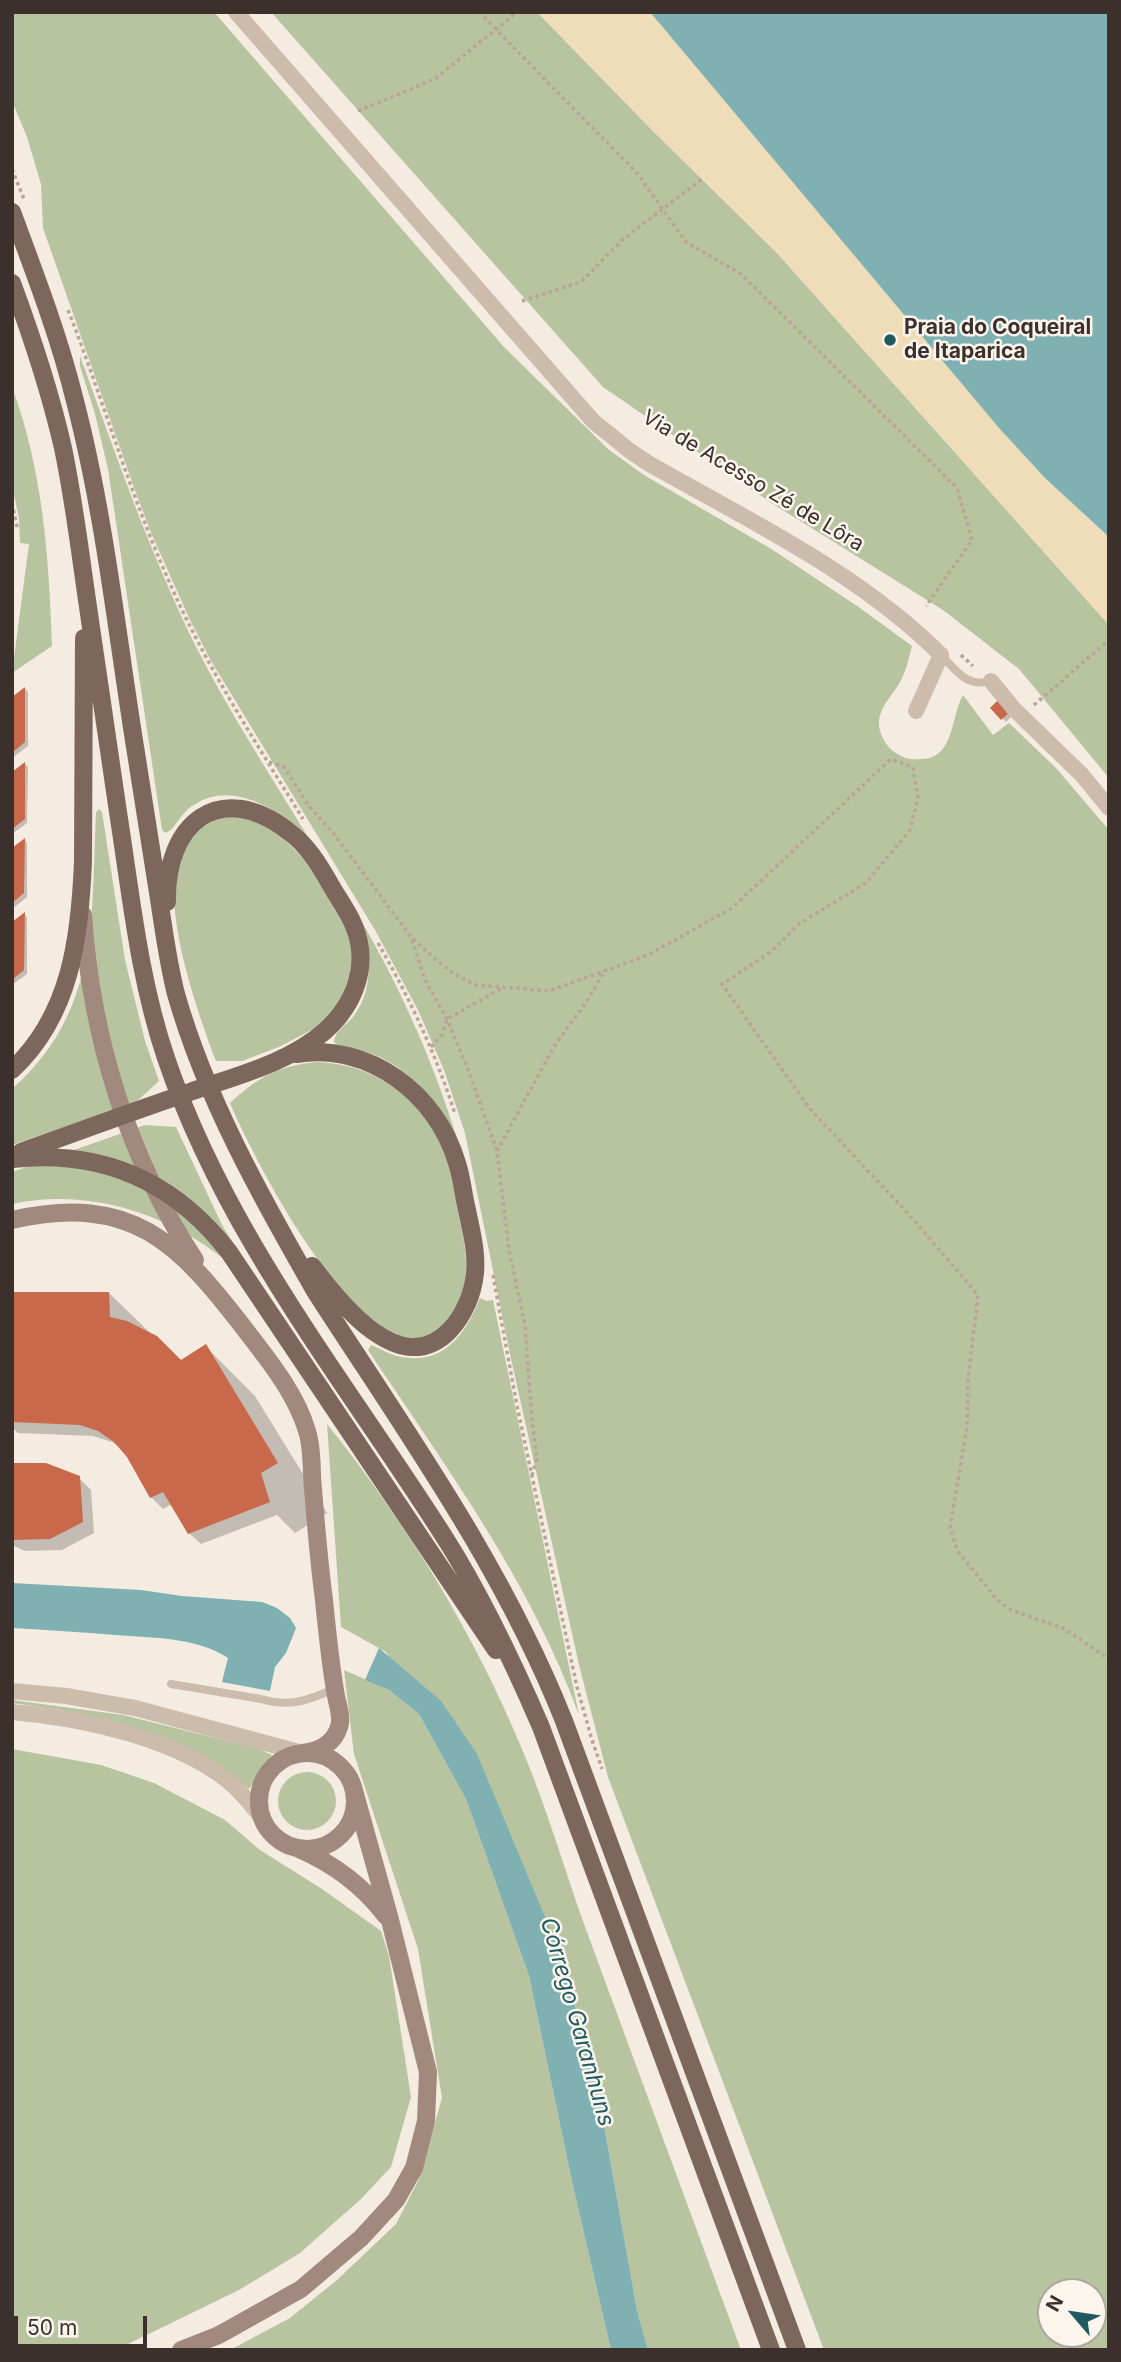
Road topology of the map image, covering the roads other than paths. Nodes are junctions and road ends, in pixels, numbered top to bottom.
1 (236, 12) edge
2 (12, 212) edge
3 (12, 283) edge
4 (84, 583) junction
5 (941, 655) junction
6 (991, 681) joint
7 (916, 711) dead end
8 (1109, 808) edge
9 (82, 897) junction
10 (168, 958) junction
11 (286, 1056) junction
12 (12, 1070) edge
13 (12, 1157) edge
14 (270, 1211) junction
15 (12, 1220) edge
16 (214, 1289) junction
17 (171, 1684) dead end
18 (334, 1689) junction
19 (12, 1691) edge
20 (12, 1712) edge
21 (303, 1753) junction
22 (555, 1769) junction
23 (353, 1787) junction
24 (263, 1827) junction
25 (285, 1847) junction
26 (391, 1922) junction
27 (181, 2350) edge
28 (771, 2350) edge
29 (797, 2350) edge

1 - 5 street, Via de Acesso Zé de Lôra
2 - 10 main road
3 - 4 main road
4 - 9 main road
4 - 22 main road
5 - 6 lane
5 - 7 street
6 - 8 street
9 - 12 main road
9 - 16 main road
10 - 11 main road
10 - 14 main road
11 - 13 main road
11 - 14 main road
13 - 22 main road
14 - 29 main road
15 - 16 main road
16 - 18 main road
17 - 18 lane
18 - 21 main road
19 - 21 street
20 - 24 street
21 - 23 main road
21 - 24 main road
22 - 28 main road
23 - 25 main road
23 - 26 main road
24 - 25 main road
25 - 26 main road
26 - 27 main road

